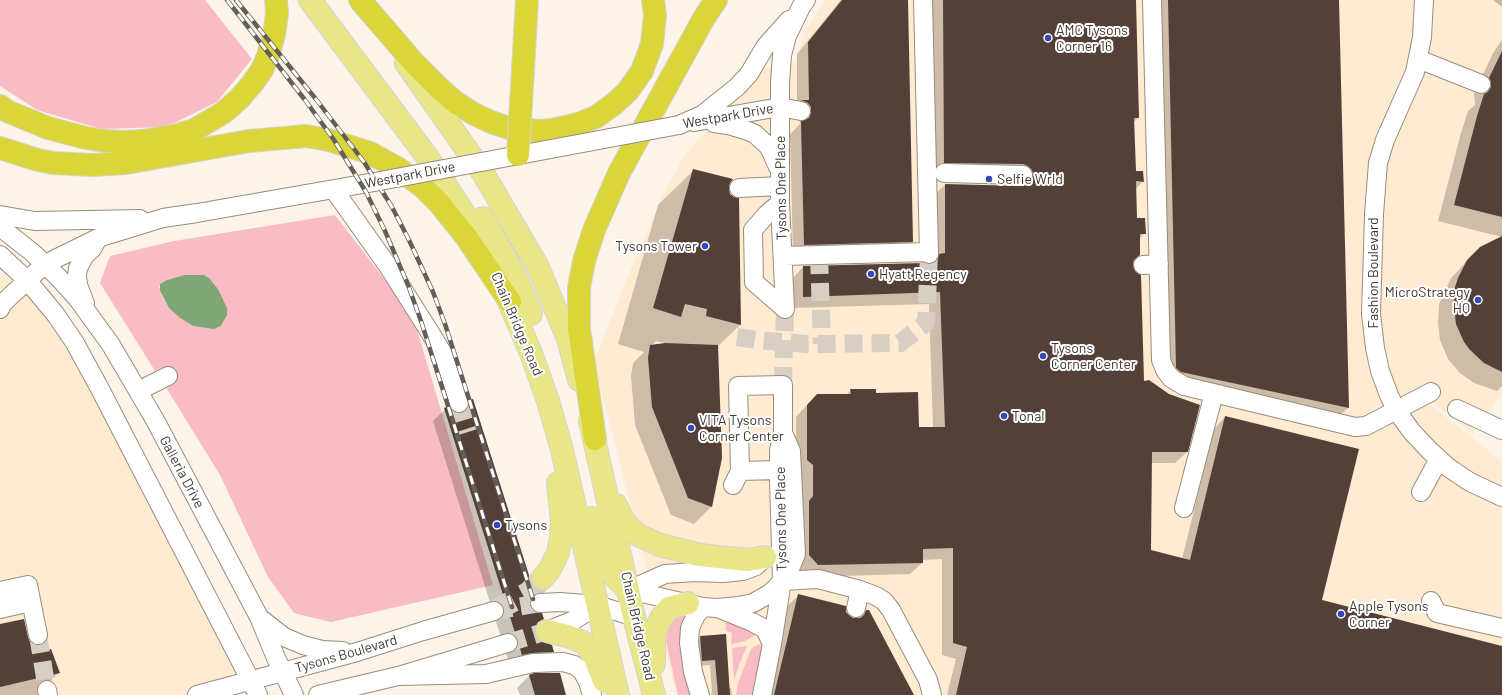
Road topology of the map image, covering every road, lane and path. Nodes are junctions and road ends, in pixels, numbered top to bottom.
1 (276, 0) edge
2 (310, 0) edge
3 (359, 0) edge
4 (527, 0) edge
5 (653, 0) edge
6 (716, 0) edge
7 (923, 0) edge
8 (1152, 0) edge
9 (1424, 0) edge
10 (803, 3) edge
11 (1418, 59) junction
12 (1481, 84) dead end
13 (0, 106) edge
14 (780, 107) junction
15 (801, 110) dead end
16 (701, 121) junction
17 (679, 125) junction
18 (410, 133) junction
19 (0, 148) edge
20 (518, 155) junction
21 (944, 173) dead end
22 (1023, 175) dead end
23 (780, 187) junction
24 (739, 188) dead end
25 (334, 190) junction
26 (0, 215) edge
27 (162, 218) junction
28 (0, 227) edge
29 (98, 238) junction
30 (0, 255) edge
31 (783, 256) junction
32 (45, 264) junction
33 (27, 280) junction
34 (510, 302) junction
35 (0, 309) edge
36 (96, 323) junction
37 (168, 376) dead end
38 (138, 391) junction
39 (1432, 392) dead end
40 (1214, 394) junction
41 (548, 401) junction
42 (459, 404) tunnel mouth
43 (1458, 408) dead end
44 (1396, 410) junction
45 (1502, 430) edge
46 (783, 433) junction
47 (595, 438) junction
48 (1439, 459) junction
49 (602, 470) junction
50 (779, 475) junction
51 (1421, 492) dead end
52 (1502, 497) edge
53 (1184, 508) dead end
54 (796, 554) junction
55 (765, 557) junction
56 (543, 578) tunnel mouth
57 (818, 579) junction
58 (782, 581) junction
59 (621, 583) junction
60 (860, 590) junction
61 (0, 591) edge
62 (1431, 601) dead end
63 (31, 602) junction
64 (540, 603) tunnel mouth
65 (703, 606) junction
66 (606, 607) junction
67 (856, 608) dead end
68 (0, 609) edge
69 (494, 611) dead end
70 (259, 617) junction
71 (634, 617) junction
72 (1502, 628) edge
73 (547, 632) joint
74 (38, 635) tunnel mouth
75 (508, 643) tunnel mouth
76 (772, 644) junction
77 (357, 652) junction
78 (283, 672) junction
79 (398, 676) junction
80 (254, 688) edge
81 (653, 691) edge
82 (197, 695) edge
83 (294, 695) edge
84 (318, 695) edge
85 (592, 695) edge
86 (610, 695) edge
87 (618, 695) edge
88 (700, 695) edge
89 (762, 695) edge
90 (932, 695) edge

1 - 13 highway
2 - 18 main road, Chain Bridge Road
3 - 5 highway
3 - 47 main road, Chain Bridge Road
4 - 20 highway, bridge
6 - 47 highway
7 - 31 street
8 - 40 street
9 - 11 street, Fashion Boulevard
10 - 14 street, Tysons One Place
10 - 17 street
11 - 12 street
11 - 44 street, Fashion Boulevard
14 - 15 street, Westpark Drive
14 - 16 street, Westpark Drive
14 - 23 street, Tysons One Place
16 - 17 street, Westpark Drive
16 - 23 street
17 - 20 street, Westpark Drive, bridge
18 - 34 main road, Chain Bridge Road
18 - 59 main road
19 - 34 highway
20 - 25 street, Westpark Drive, bridge
21 - 22 street
23 - 24 street
23 - 31 street, Tysons One Place
23 - 31 street, Tysons One Place
25 - 27 street, Westpark Drive
25 - 42 street
26 - 27 street
27 - 29 street, Westpark Drive
28 - 32 street
29 - 32 street, Westpark Drive
29 - 36 street
30 - 33 street
32 - 33 street, Westpark Drive
32 - 36 street, Galleria Drive
33 - 35 street, Westpark Drive
33 - 80 street
34 - 41 main road, Chain Bridge Road
36 - 38 street, Galleria Drive
37 - 38 street
38 - 70 street, Galleria Drive
39 - 44 street
40 - 44 street
40 - 53 street
41 - 56 main road
41 - 66 main road, Chain Bridge Road
43 - 45 street
44 - 48 street, Fashion Boulevard
46 - 50 street, Tysons One Place
46 - 50 street, Tysons One Place
46 - 54 street, Tysons One Place
47 - 49 main road, Chain Bridge Road
48 - 51 street
48 - 52 street, Fashion Boulevard
49 - 55 main road
49 - 59 main road, Chain Bridge Road
50 - 55 street
50 - 58 street, Tysons One Place
54 - 57 street
54 - 58 street, Tysons One Place
55 - 59 street
57 - 58 street
57 - 60 street
58 - 65 street
58 - 76 street, Tysons One Place
59 - 65 street
59 - 66 main road
59 - 71 main road, Chain Bridge Road
60 - 67 street
60 - 90 street
61 - 63 street
62 - 72 street
63 - 68 street
63 - 74 street
64 - 66 street
65 - 76 street
65 - 81 main road
65 - 88 street
66 - 71 street
66 - 73 street
66 - 87 main road, Chain Bridge Road
69 - 77 street, Tysons Boulevard
70 - 77 street
70 - 78 street, Galleria Drive
71 - 81 main road, Chain Bridge Road
73 - 86 main road
75 - 79 street
76 - 89 street, Tysons One Place
77 - 78 street, Tysons Boulevard
78 - 80 street, Tysons Boulevard
78 - 83 street, Galleria Drive
79 - 84 street
79 - 85 street
80 - 82 street, Tysons Boulevard

